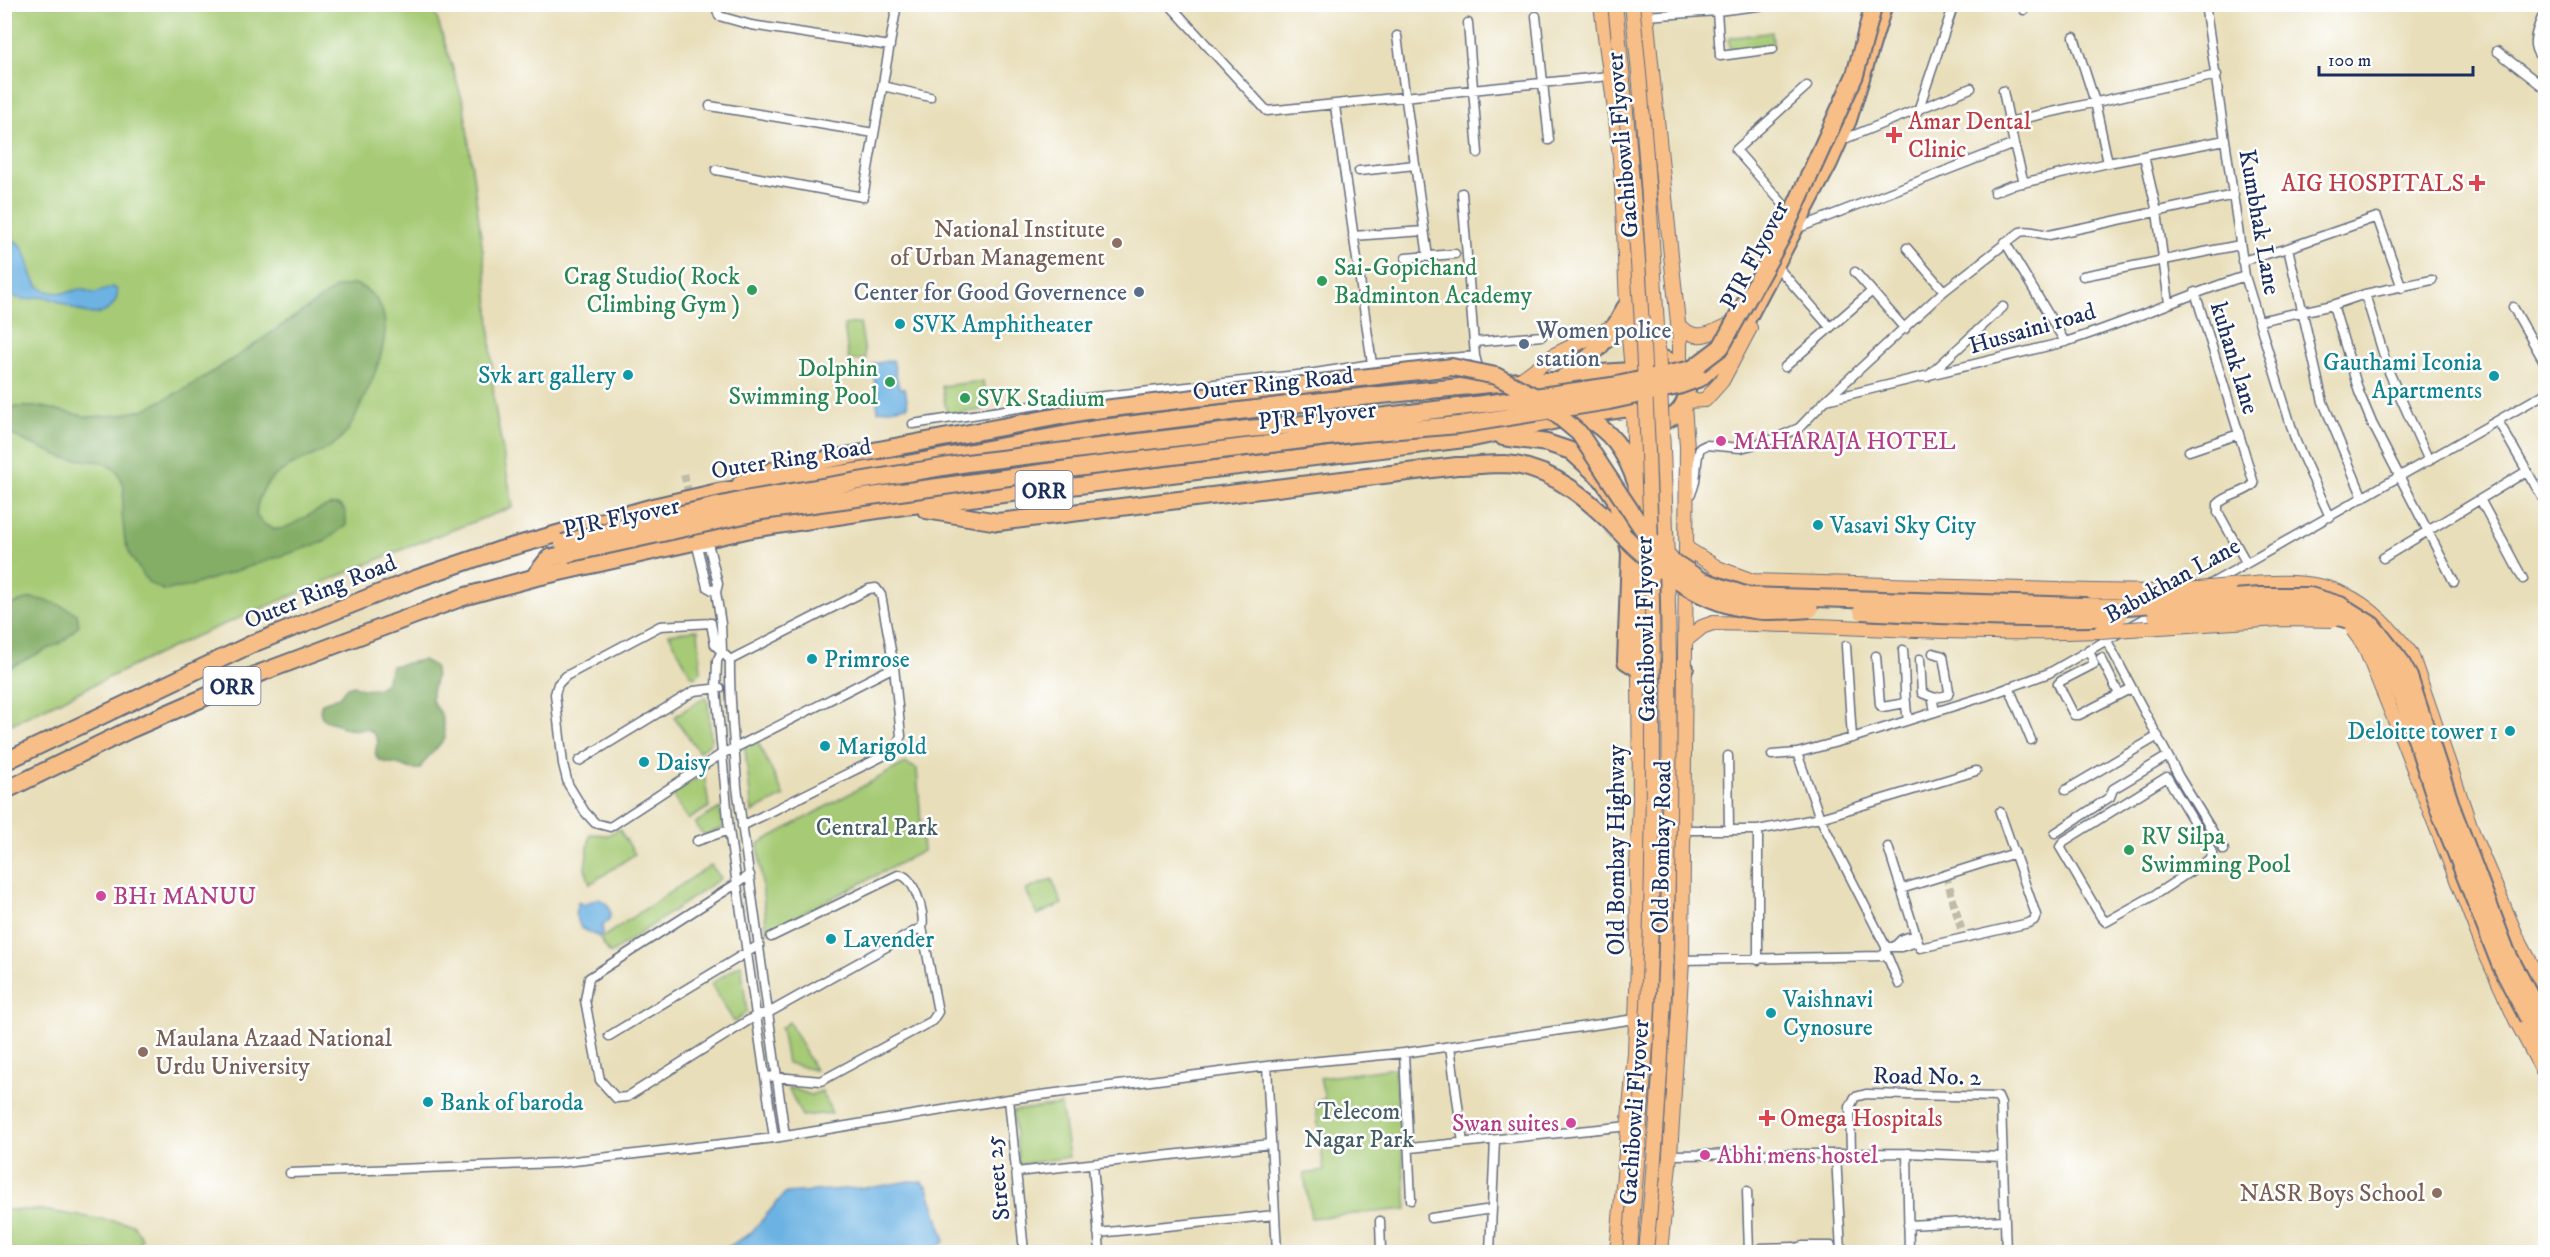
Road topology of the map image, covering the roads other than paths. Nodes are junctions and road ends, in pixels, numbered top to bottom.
1 (715, 4) edge
2 (897, 4) edge
3 (1169, 4) edge
4 (1601, 4) edge
5 (1615, 4) edge
6 (1632, 4) edge
7 (1774, 4) edge
8 (1867, 4) edge
9 (1874, 4) edge
10 (1884, 4) edge
11 (1891, 4) edge
12 (1954, 4) edge
13 (2205, 4) edge
14 (2546, 8) edge
15 (1711, 9) edge
16 (1645, 10) edge
17 (1536, 16) dead end
18 (1468, 23) dead end
19 (1397, 36) dead end
20 (2074, 37) dead end
21 (890, 46) junction
22 (1773, 49) dead end
23 (2497, 51) dead end
24 (2546, 61) edge
25 (2217, 75) junction
26 (1609, 76) junction
27 (1543, 84) junction
28 (883, 86) junction
29 (1807, 86) dead end
30 (1971, 88) dead end
31 (1473, 89) junction
32 (2546, 89) edge
33 (2003, 91) dead end
34 (1406, 96) junction
35 (930, 97) dead end
36 (2095, 102) junction
37 (710, 106) dead end
38 (1335, 106) junction
39 (1918, 111) junction
40 (2008, 122) junction
41 (874, 133) junction
42 (1847, 138) junction
43 (1549, 140) dead end
44 (2225, 140) junction
45 (2014, 144) junction
46 (1478, 153) dead end
47 (2144, 156) junction
48 (2108, 163) junction
49 (1415, 165) junction
50 (716, 170) dead end
51 (1359, 171) dead end
52 (2024, 183) junction
53 (1994, 192) dead end
54 (1462, 193) dead end
55 (2234, 195) junction
56 (1790, 212) junction
57 (2157, 212) junction
58 (1666, 218) junction
59 (1624, 223) junction
60 (1801, 227) junction
61 (1424, 231) junction
62 (1353, 236) junction
63 (2005, 242) junction
64 (2240, 245) junction
65 (1907, 248) dead end
66 (2288, 248) junction
67 (1455, 254) dead end
68 (1428, 257) junction
69 (1406, 258) dead end
70 (2168, 259) junction
71 (2242, 261) junction
72 (1779, 269) junction
73 (1855, 272) dead end
74 (2083, 276) dead end
75 (2245, 276) junction
76 (2432, 280) dead end
77 (2402, 288) junction
78 (1872, 291) junction
79 (1944, 291) junction
80 (2195, 292) junction
81 (2365, 294) junction
82 (2169, 303) junction
83 (2333, 305) junction
84 (2513, 306) dead end
85 (2003, 308) dead end
86 (2304, 310) junction
87 (1622, 316) junction
88 (2259, 321) junction
89 (1678, 325) junction
90 (1727, 326) junction
91 (1830, 327) junction
92 (1905, 329) junction
93 (1542, 336) dead end
94 (1475, 342) junction
95 (2065, 342) junction
96 (1475, 356) junction
97 (1372, 364) junction
98 (2546, 365) edge
99 (1785, 367) dead end
100 (1631, 370) junction
101 (1680, 370) junction
102 (1926, 377) junction
103 (1519, 381) junction
104 (1558, 381) junction
105 (1483, 386) junction
106 (2546, 393) edge
107 (1825, 401) junction
108 (1684, 403) junction
109 (1631, 410) junction
110 (1581, 415) junction
111 (2498, 421) junction
112 (913, 424) dead end
113 (2239, 434) junction
114 (1473, 438) junction
115 (2189, 451) dead end
116 (2429, 461) junction
117 (2527, 471) junction
118 (2401, 477) junction
119 (1636, 482) junction
120 (718, 492) junction
121 (2363, 498) junction
122 (1686, 500) junction
123 (2481, 501) junction
124 (2546, 504) edge
125 (904, 507) junction
126 (2330, 517) junction
127 (2429, 531) junction
128 (518, 545) junction
129 (565, 548) junction
130 (1686, 548) junction
131 (2383, 558) dead end
132 (2246, 562) junction
133 (533, 578) junction
134 (2523, 579) dead end
135 (2454, 582) dead end
136 (716, 592) junction
137 (2103, 635) junction
138 (1686, 640) junction
139 (1846, 646) dead end
140 (2089, 649) junction
141 (1904, 650) dead end
142 (722, 651) junction
143 (1934, 653) dead end
144 (1876, 657) dead end
145 (2101, 658) dead end
146 (1920, 659) dead end
147 (730, 660) junction
148 (894, 667) junction
149 (1685, 668) junction
150 (1639, 669) junction
151 (729, 686) junction
152 (2009, 687) junction
153 (716, 688) junction
154 (2132, 688) junction
155 (2119, 694) junction
156 (1935, 698) junction
157 (1906, 703) junction
158 (1935, 712) junction
159 (1908, 720) junction
160 (2158, 736) junction
161 (1852, 738) junction
162 (2031, 740) dead end
163 (735, 748) junction
164 (723, 753) junction
165 (1797, 753) junction
166 (1772, 755) dead end
167 (1728, 756) dead end
168 (2168, 756) junction
169 (579, 761) dead end
170 (4, 762) edge
171 (1976, 771) dead end
172 (2179, 777) junction
173 (2170, 783) junction
174 (2066, 790) dead end
175 (4, 791) edge
176 (2191, 798) junction
177 (2182, 803) junction
178 (2000, 812) dead end
179 (1820, 818) junction
180 (742, 826) junction
181 (729, 830) junction
182 (1684, 830) junction
183 (1729, 830) junction
184 (1758, 830) junction
185 (2055, 833) dead end
186 (697, 841) dead end
187 (1888, 847) dead end
188 (2224, 850) dead end
189 (2015, 853) junction
190 (2482, 856) junction
191 (2452, 867) junction
192 (750, 875) junction
193 (737, 882) junction
194 (2494, 883) junction
195 (1901, 889) junction
196 (2463, 896) junction
197 (922, 927) junction
198 (771, 937) dead end
199 (1916, 939) junction
200 (759, 945) junction
201 (1889, 948) junction
202 (746, 951) junction
203 (1682, 960) junction
204 (1758, 960) junction
205 (1899, 984) dead end
206 (2546, 992) edge
207 (770, 1012) junction
208 (757, 1015) junction
209 (2537, 1018) edge
210 (1635, 1019) junction
211 (609, 1036) dead end
212 (1450, 1046) junction
213 (2546, 1051) edge
214 (1404, 1053) junction
215 (1267, 1066) junction
216 (765, 1076) junction
217 (776, 1076) junction
218 (2546, 1077) edge
219 (1009, 1099) junction
220 (1629, 1126) junction
221 (785, 1136) junction
222 (774, 1138) junction
223 (1495, 1140) junction
224 (1463, 1143) junction
225 (1271, 1144) junction
226 (1410, 1148) junction
227 (1907, 1153) junction
228 (1836, 1154) junction
229 (1851, 1154) junction
230 (1670, 1155) junction
231 (2003, 1157) junction
232 (1093, 1164) junction
233 (1016, 1172) junction
234 (290, 1173) dead end
235 (1747, 1191) dead end
236 (1412, 1200) dead end
237 (1492, 1209) junction
238 (1275, 1215) junction
239 (1431, 1218) dead end
240 (2005, 1220) junction
241 (1380, 1221) dead end
242 (1908, 1225) junction
243 (1098, 1233) junction
244 (1024, 1252) edge
245 (1100, 1252) edge
246 (1277, 1252) edge
247 (1381, 1252) edge
248 (1490, 1252) edge
249 (1617, 1252) edge
250 (1630, 1252) edge
251 (1646, 1252) edge
252 (1660, 1252) edge
253 (1749, 1252) edge
254 (1760, 1252) edge
255 (1797, 1252) edge
256 (1832, 1252) edge
257 (1841, 1252) edge
258 (1909, 1252) edge
259 (2006, 1252) edge

1 - 21 street
2 - 21 street
3 - 38 street
4 - 26 main road
5 - 250 main road, Gachibowli Flyover, bridge
6 - 251 main road, Gachibowli Flyover, bridge
7 - 15 street
8 - 56 main road
9 - 129 highway, PJR Flyover, bridge
10 - 129 highway, PJR Flyover, bridge
11 - 42 main road
12 - 39 street
13 - 25 street, Kumbhak Lane
14 - 24 street
15 - 16 street
15 - 22 street
16 - 58 main road
17 - 27 street
18 - 31 street
19 - 34 street
20 - 36 street
21 - 28 street
23 - 32 street
25 - 36 street
25 - 44 street, Kumbhak Lane
26 - 27 street
26 - 59 main road
27 - 31 street
27 - 43 street
28 - 35 street
28 - 41 street
29 - 56 street
30 - 39 street
31 - 34 street
31 - 46 street
33 - 40 street
34 - 38 street
34 - 49 street
36 - 40 street
36 - 48 street
37 - 41 street
38 - 62 street
39 - 42 street
40 - 45 street
41 - 50 street
42 - 60 main road
44 - 47 street
44 - 55 street, Kumbhak Lane
45 - 52 street
45 - 60 street
47 - 48 street
47 - 57 street
48 - 52 street
49 - 51 street
49 - 61 street
52 - 53 street
54 - 94 street
55 - 57 street
55 - 64 street, Kumbhak Lane
56 - 90 main road
57 - 63 street
57 - 70 street
58 - 59 main road
58 - 89 main road
59 - 87 main road
60 - 72 main road
61 - 62 street
61 - 68 street
62 - 97 street
63 - 79 street
63 - 95 street
64 - 70 street
64 - 71 street, Kumbhak Lane
65 - 79 street
66 - 71 street
66 - 77 street
66 - 86 street
67 - 68 street
68 - 69 street
70 - 74 street
70 - 82 street
71 - 75 street, Kumbhak Lane
72 - 91 street
72 - 108 main road
73 - 78 street
75 - 80 street, Hussaini road
75 - 88 street, Kumbhak Lane
76 - 77 street
77 - 81 street
78 - 91 street
78 - 92 street
79 - 92 street
80 - 82 street, Hussaini road
80 - 113 street, kuhank lane
81 - 83 street
81 - 116 street
82 - 95 street, Hussaini road
83 - 86 street
83 - 118 street
84 - 98 street
85 - 102 street
86 - 88 street
86 - 121 street
87 - 100 main road
87 - 103 main road
87 - 104 highway
88 - 126 street, Kumbhak Lane
89 - 90 main road
89 - 101 main road
90 - 101 main road
91 - 99 street
92 - 107 street
93 - 94 street
94 - 96 street
95 - 102 street, Hussaini road
96 - 97 street
96 - 105 street
97 - 112 street
100 - 101 highway
100 - 104 highway, Outer Ring Road / ORR
100 - 109 highway
101 - 108 highway
102 - 107 street, Hussaini road
103 - 104 highway, Outer Ring Road / ORR
103 - 105 highway, Outer Ring Road / ORR
105 - 120 highway, Outer Ring Road / ORR
106 - 111 street, Babukhan Lane
107 - 122 street
108 - 109 highway
108 - 122 main road, Old Bombay Road
109 - 110 highway, ORR
109 - 119 main road, Old Bombay Highway
110 - 114 highway, ORR
110 - 119 highway
111 - 116 street, Babukhan Lane
111 - 117 street
113 - 115 street
113 - 132 street, kuhank lane
114 - 125 highway, ORR
114 - 150 highway
116 - 118 street, Babukhan Lane
117 - 123 street
117 - 124 street
118 - 121 street, Babukhan Lane
118 - 127 street
119 - 150 main road, Old Bombay Highway
120 - 128 highway, Outer Ring Road / ORR
120 - 209 highway, bridge
121 - 126 street, Babukhan Lane
122 - 130 main road, Old Bombay Road
123 - 127 street
123 - 134 street
125 - 133 highway, ORR
125 - 209 highway, bridge
126 - 132 street, Babukhan Lane
127 - 131 street
127 - 135 street
128 - 129 highway, PJR Flyover
128 - 170 highway, Outer Ring Road / ORR
129 - 133 highway, PJR Flyover
130 - 138 main road, Old Bombay Road
130 - 190 main road, bridge
132 - 137 street, Babukhan Lane
133 - 175 highway, ORR
136 - 136 street
136 - 142 street
137 - 138 main road
137 - 140 street, Babukhan Lane
137 - 154 street
137 - 191 main road, bridge
138 - 149 main road, Old Bombay Road
139 - 161 street
140 - 152 street, Babukhan Lane
140 - 155 street
141 - 157 street
142 - 147 street
142 - 153 street
142 - 164 street
143 - 156 street
144 - 157 street
145 - 155 street
146 - 156 street
147 - 148 street
147 - 151 street
148 - 163 street
148 - 180 street
149 - 150 highway
149 - 182 main road, Old Bombay Road
150 - 210 main road, Old Bombay Highway
151 - 153 street
151 - 163 street
152 - 158 street, Babukhan Lane
152 - 162 street
153 - 164 street
153 - 169 street
154 - 155 street
154 - 160 street
156 - 158 street
157 - 159 street
158 - 159 street, Babukhan Lane
159 - 161 street, Babukhan Lane
160 - 168 street
160 - 174 street
161 - 165 street, Babukhan Lane
163 - 164 street
163 - 180 street
164 - 181 street
165 - 166 street, Babukhan Lane
165 - 179 street
167 - 183 street
168 - 172 street
168 - 185 street
171 - 179 street
172 - 173 street
172 - 176 street
173 - 177 street
173 - 177 street
176 - 177 street
176 - 188 street
178 - 189 street
179 - 184 street
179 - 201 street
180 - 192 street
181 - 186 street
181 - 193 street
182 - 183 street
182 - 203 main road, Old Bombay Road
183 - 184 street
184 - 204 street
187 - 195 street
189 - 195 street
189 - 199 street
190 - 191 main road
190 - 194 main road
191 - 196 main road
192 - 193 street
192 - 200 street
193 - 202 street
193 - 208 street
194 - 196 main road
194 - 206 main road
195 - 199 street
196 - 218 main road
197 - 198 street
197 - 207 street
197 - 217 street
199 - 201 street
200 - 202 street
200 - 207 street
201 - 204 street
201 - 205 street
202 - 208 street
202 - 211 street
203 - 204 street
203 - 230 main road, Old Bombay Road
207 - 208 street
207 - 217 street
208 - 216 street
209 - 213 highway
210 - 212 street
210 - 220 main road, Old Bombay Highway
212 - 214 street
212 - 224 street
214 - 215 street
214 - 226 street
215 - 219 street
215 - 225 street
216 - 217 street
216 - 222 street
217 - 221 street
219 - 221 street
219 - 233 street, Street 25
220 - 223 street
220 - 249 main road, Old Bombay Highway
221 - 222 street
222 - 234 street
223 - 224 street
223 - 237 street
224 - 226 street
225 - 232 street
225 - 238 street
226 - 236 street
227 - 229 street
227 - 231 street
227 - 242 street
228 - 229 street
228 - 230 street
228 - 257 street
229 - 231 street, Road No. 2
230 - 252 main road, Old Bombay Road
231 - 240 street
232 - 233 street
232 - 243 street
233 - 244 street, Street 25
235 - 253 street
237 - 239 street
237 - 248 street
238 - 243 street
238 - 246 street
240 - 242 street
240 - 259 street
241 - 247 street
242 - 258 street
243 - 245 street
254 - 255 street
255 - 256 street

